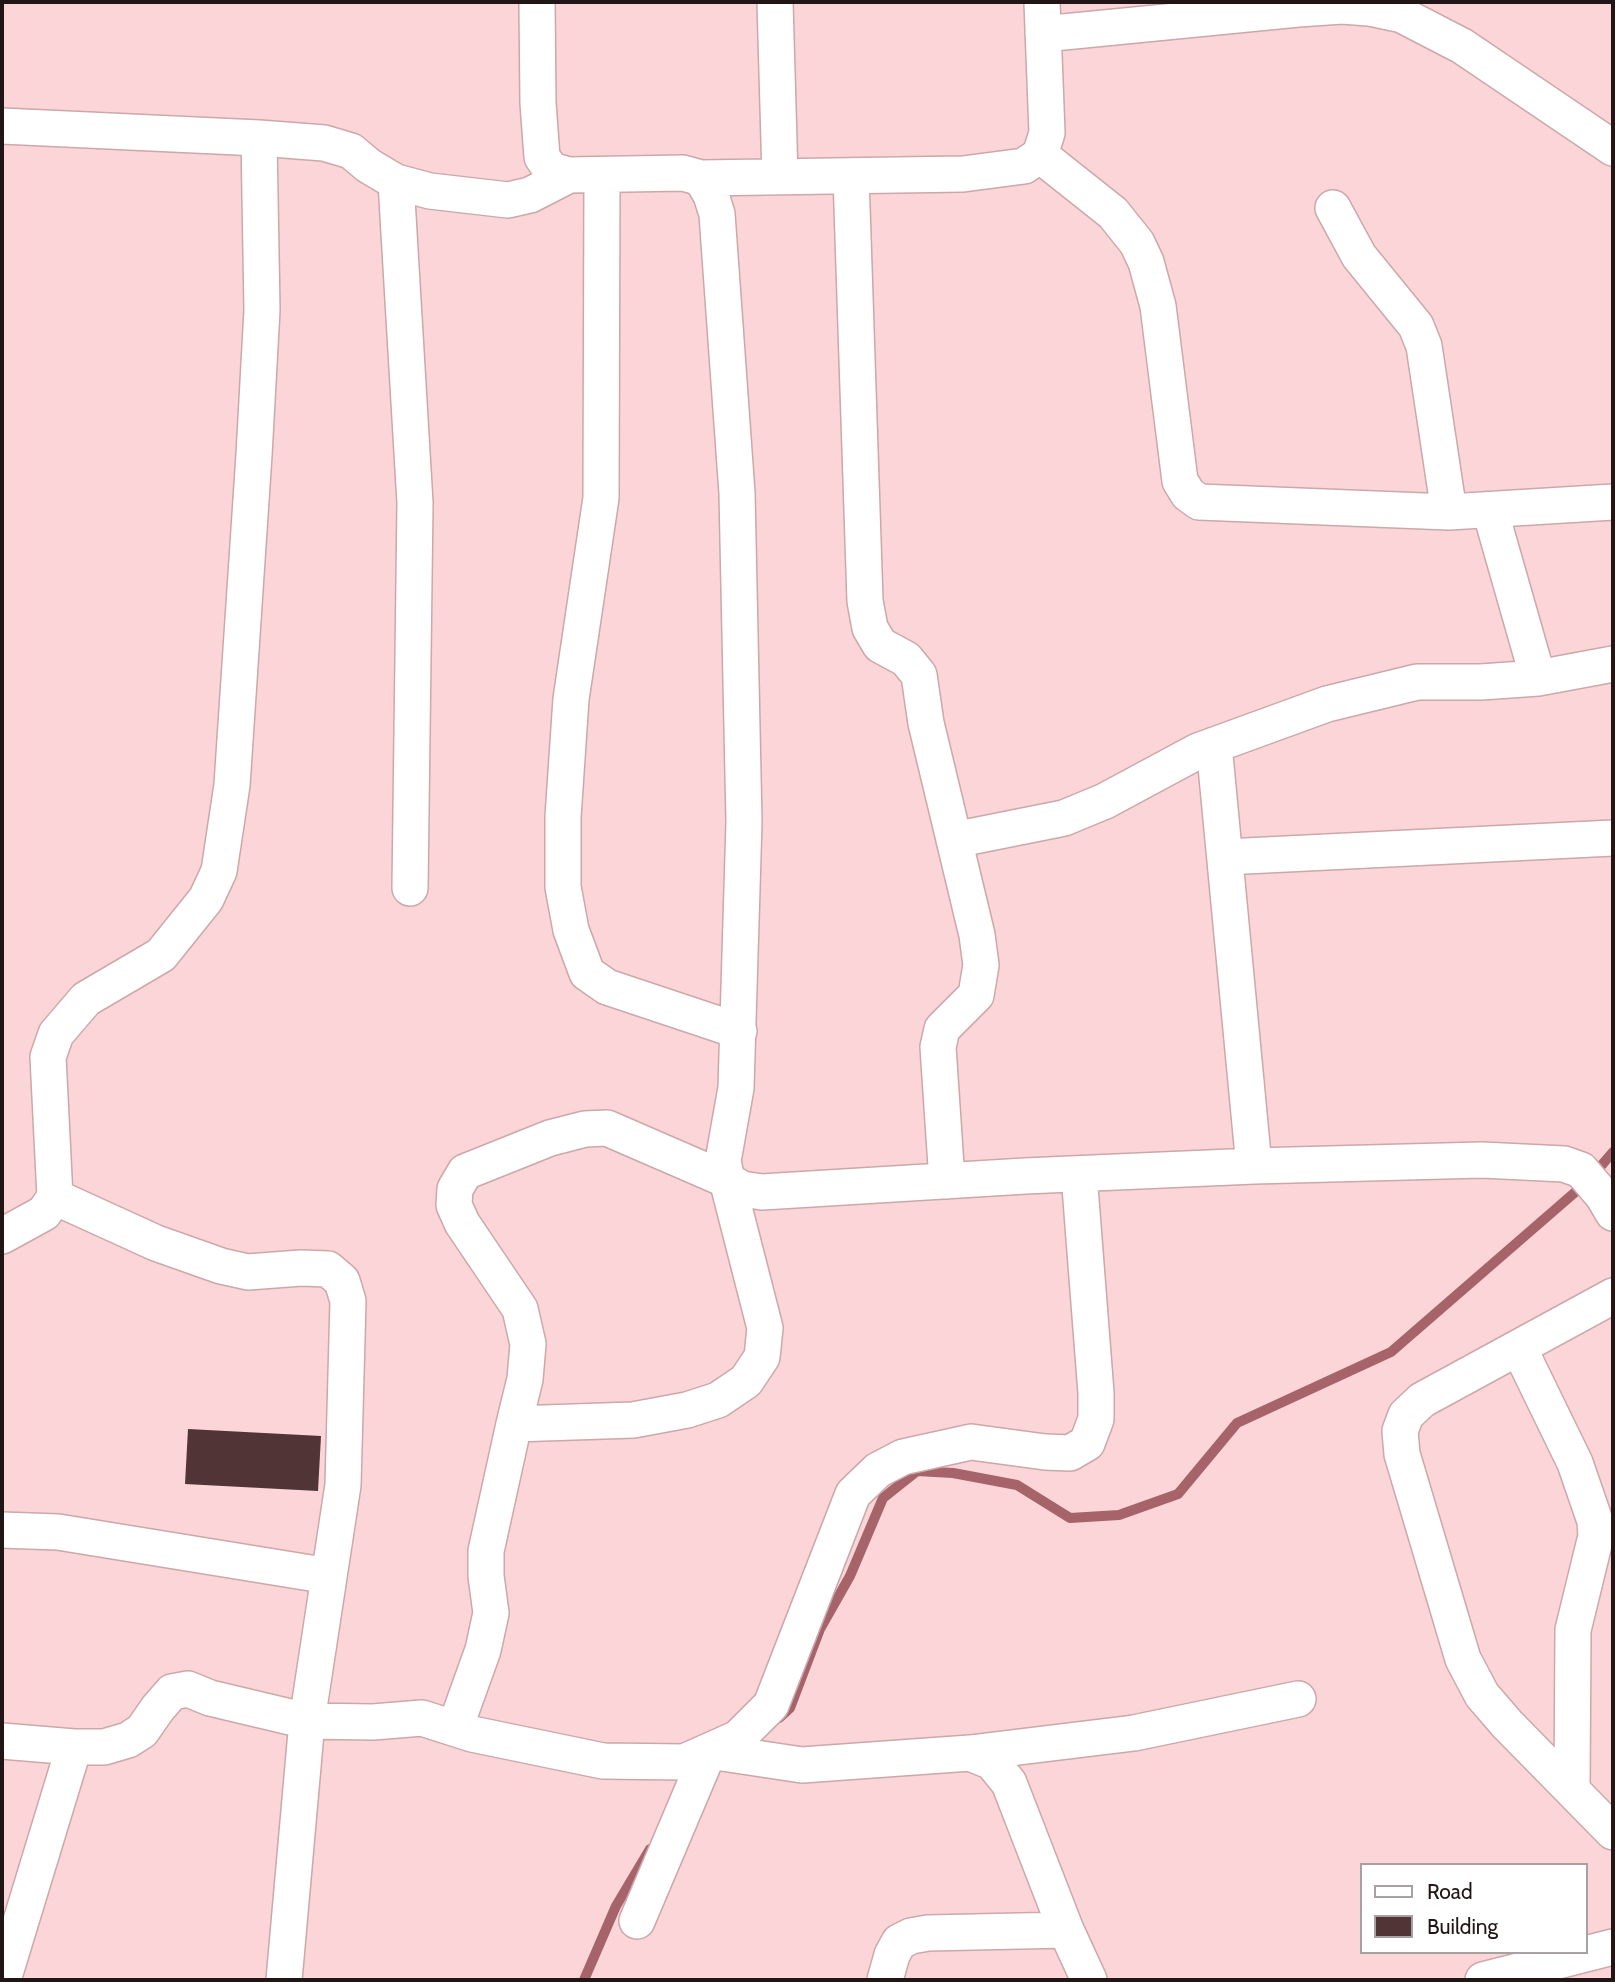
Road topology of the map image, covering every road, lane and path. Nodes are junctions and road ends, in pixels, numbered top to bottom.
1 (537, 2) edge
2 (775, 2) edge
3 (1401, 9) edge
4 (1043, 18) edge
5 (2, 126) edge
6 (259, 138) junction
7 (1613, 148) edge
8 (1040, 155) junction
9 (585, 175) junction
10 (851, 176) junction
11 (780, 177) junction
12 (701, 178) junction
13 (396, 182) junction
14 (1333, 208) dead end
15 (1613, 502) edge
16 (1490, 510) junction
17 (1448, 512) junction
18 (1613, 664) edge
19 (1538, 678) junction
20 (1214, 745) junction
21 (1613, 838) edge
22 (954, 839) junction
23 (1225, 856) junction
24 (410, 888) dead end
25 (739, 1031) junction
26 (1254, 1166) junction
27 (1079, 1174) junction
28 (727, 1180) junction
29 (947, 1181) junction
30 (55, 1198) junction
31 (1608, 1205) edge
32 (2, 1236) edge
33 (1610, 1307) edge
34 (1519, 1349) junction
35 (514, 1424) junction
36 (2, 1530) edge
37 (329, 1576) junction
38 (1298, 1699) dead end
39 (307, 1721) junction
40 (455, 1728) junction
41 (2, 1741) edge
42 (74, 1748) junction
43 (709, 1751) junction
44 (970, 1753) junction
45 (1572, 1789) junction
46 (1613, 1832) edge
47 (637, 1921) dead end
48 (1066, 1930) junction
49 (1613, 1947) edge
50 (1585, 1954) edge
51 (1587, 1954) edge
52 (3, 1980) edge
53 (284, 1980) edge
54 (885, 1980) edge
55 (1089, 1980) edge
56 (1483, 1980) edge

1 - 9 street
2 - 11 street
3 - 4 street
3 - 7 street
4 - 8 street
5 - 6 street
6 - 13 street
6 - 30 street
8 - 10 street
8 - 17 street
9 - 12 street
9 - 13 street
9 - 25 street
10 - 11 street
10 - 22 street
11 - 12 street
12 - 25 street
13 - 24 street
14 - 17 street
15 - 16 street
16 - 17 street
16 - 19 street
18 - 19 street
19 - 20 street
20 - 22 street
20 - 23 street
21 - 23 street
22 - 29 street
23 - 26 street
25 - 28 street
26 - 27 street
26 - 31 street
27 - 29 street
27 - 43 street
28 - 29 street
28 - 35 street
28 - 35 street
30 - 32 street
30 - 37 street
33 - 34 street
34 - 45 street
34 - 45 street
35 - 40 street
36 - 37 street
37 - 39 street
38 - 44 street
39 - 40 street
39 - 42 street
39 - 53 street
40 - 43 street
41 - 42 street
42 - 52 street
43 - 44 street
43 - 47 street
44 - 48 street
45 - 46 street
48 - 54 street
48 - 55 street
49 - 51 street
50 - 56 street

